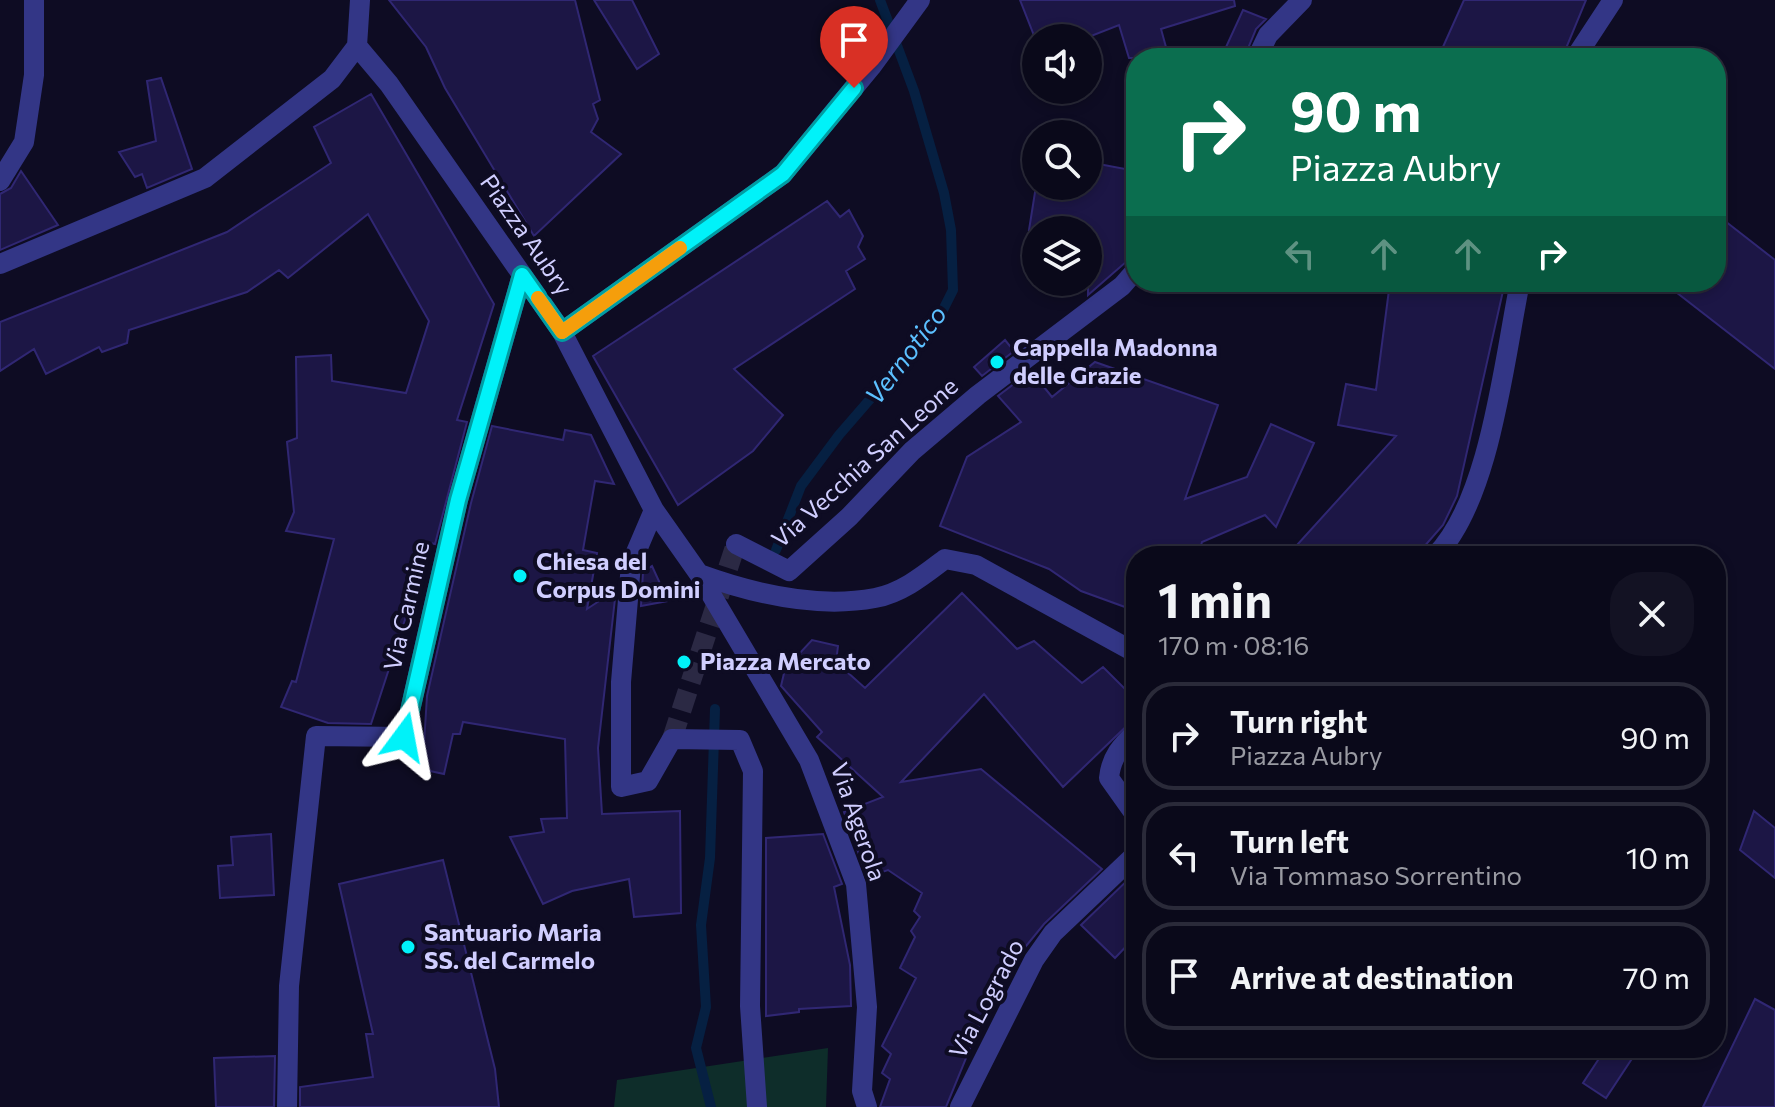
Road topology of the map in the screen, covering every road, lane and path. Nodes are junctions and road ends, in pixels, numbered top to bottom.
1 (34, 0) edge
2 (360, 0) edge
3 (920, 0) edge
4 (1302, 0) edge
5 (1613, 0) edge
6 (357, 46) junction
7 (1262, 48) edge
8 (1582, 48) edge
9 (0, 181) edge
10 (0, 264) edge
11 (522, 275) junction
12 (1126, 281) edge
13 (1518, 292) edge
14 (562, 332) junction
15 (654, 510) junction
16 (736, 544) dead end
17 (1445, 546) edge
18 (699, 574) junction
19 (1126, 648) edge
20 (1126, 741) edge
21 (1126, 802) edge
22 (1126, 864) edge
23 (287, 1107) edge
24 (757, 1107) edge
25 (867, 1107) edge
26 (960, 1107) edge

1 - 9 street
2 - 6 street
3 - 14 street
4 - 7 street
5 - 8 street
6 - 10 street
6 - 11 street, Piazza Aubry
11 - 14 street, Piazza Aubry
11 - 23 street, Via Carmine
12 - 16 street, Via Vecchia San Leone
13 - 17 street
14 - 15 street, Piazza Aubry
15 - 18 street
15 - 24 street
18 - 19 street
18 - 25 street, Via Agerola
20 - 21 street
22 - 26 street, Via Logrado

